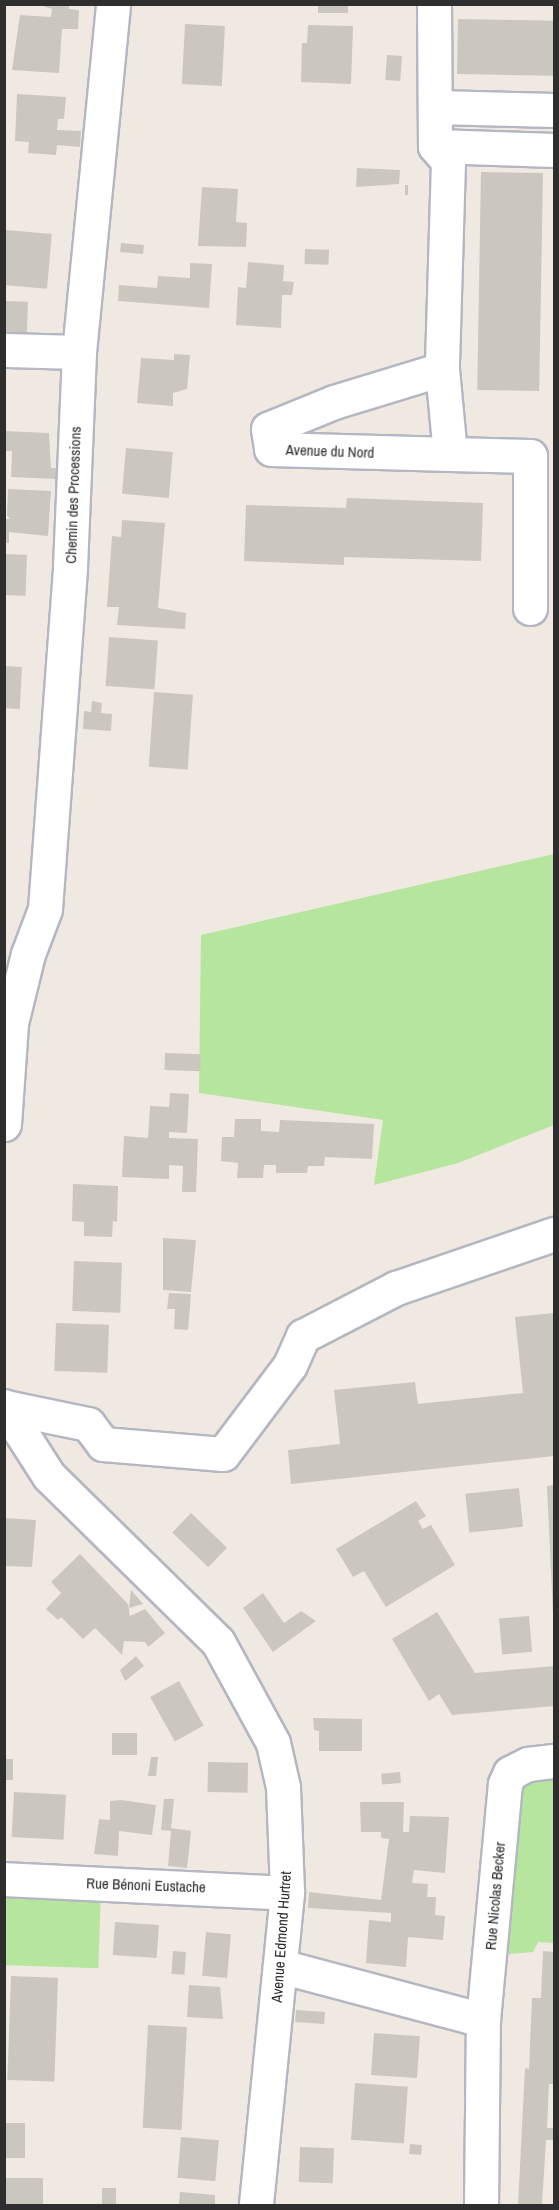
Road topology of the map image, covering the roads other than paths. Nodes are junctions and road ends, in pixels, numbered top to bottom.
1 (113, 4) edge
2 (434, 4) edge
3 (435, 107) junction
4 (555, 110) edge
5 (435, 146) junction
6 (555, 150) edge
7 (4, 350) edge
8 (79, 352) junction
9 (442, 369) junction
10 (450, 454) junction
11 (530, 608) dead end
12 (16, 963) edge
13 (4, 1124) edge
14 (555, 1234) edge
15 (5, 1406) edge
16 (555, 1761) edge
17 (4, 1879) edge
18 (287, 1893) junction
19 (280, 1966) junction
20 (483, 2020) junction
21 (256, 2205) edge
22 (481, 2205) edge

1 - 8 street, Chemin des Processions
2 - 3 street
3 - 4 street
3 - 5 street
5 - 6 street
5 - 9 street
7 - 8 street
8 - 12 street, Chemin des Processions
9 - 10 street
9 - 10 street, Avenue du Nord
10 - 11 street, Avenue du Nord
12 - 13 street
14 - 15 street
15 - 18 street, Avenue Edmond Hurtret
16 - 20 street, Rue Nicolas Becker
17 - 18 street, Rue Bénoni Eustache
18 - 19 street, Avenue Edmond Hurtret
19 - 20 street
19 - 21 street, Avenue Edmond Hurtret
20 - 22 street, Rue Nicolas Becker

